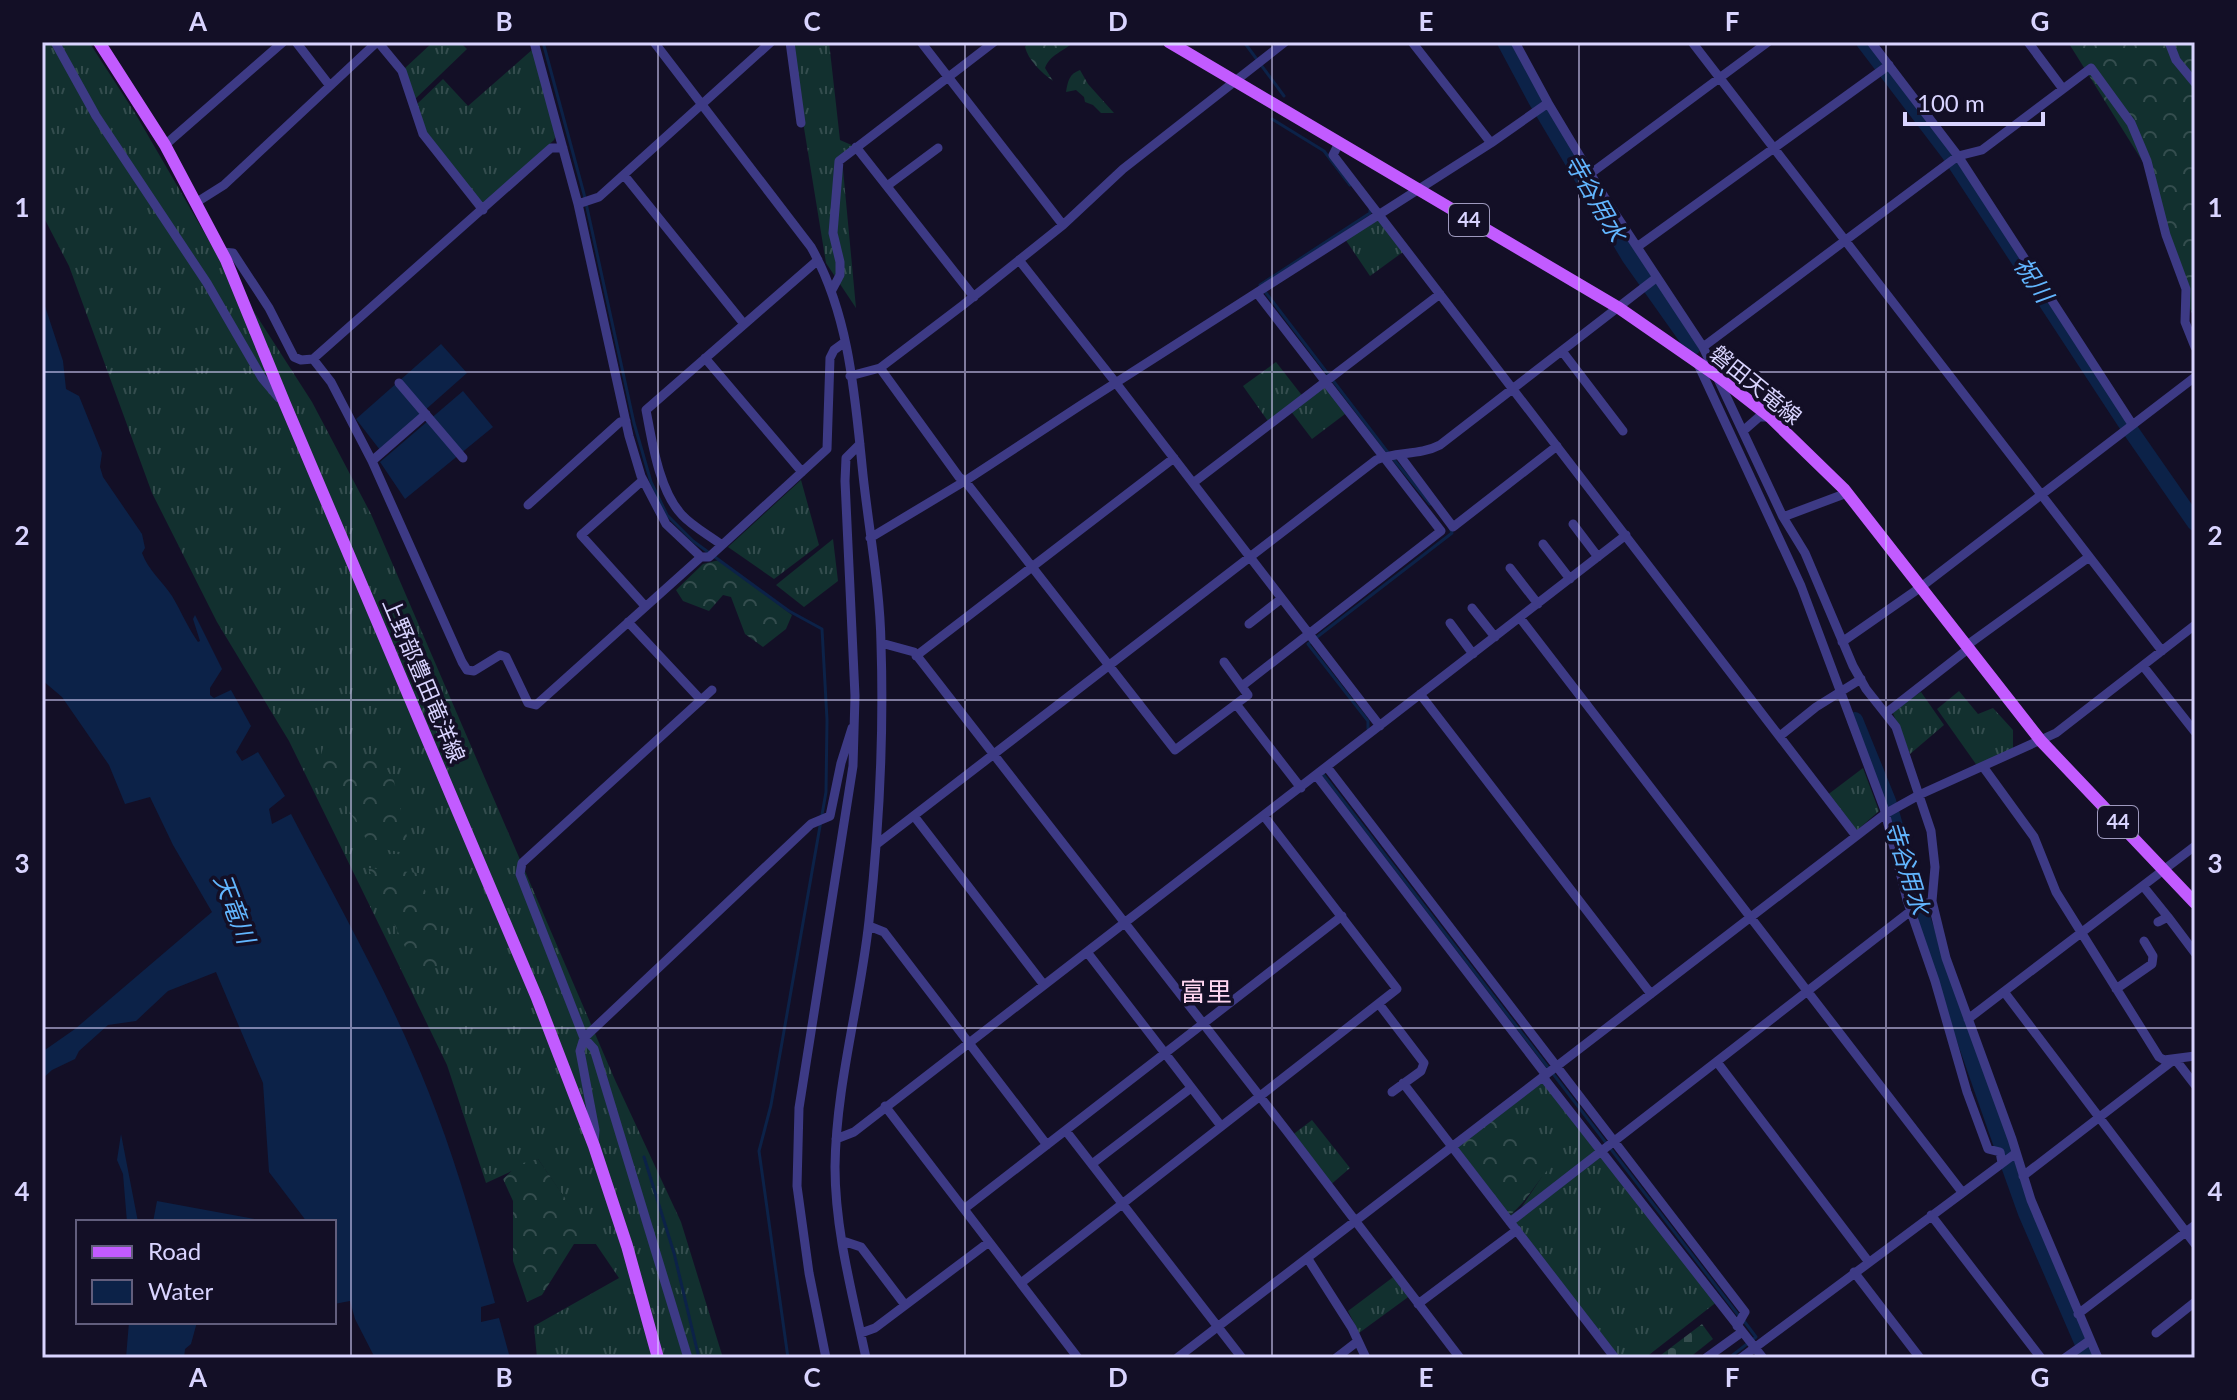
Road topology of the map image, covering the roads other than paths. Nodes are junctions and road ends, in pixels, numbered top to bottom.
1 (55, 42) edge
2 (99, 42) edge
3 (283, 42) edge
4 (296, 42) edge
5 (378, 42) edge
6 (534, 42) edge
7 (654, 42) edge
8 (771, 42) edge
9 (790, 42) edge
10 (921, 42) edge
11 (994, 42) edge
12 (1169, 42) edge
13 (1285, 42) edge
14 (1412, 42) edge
15 (1515, 42) edge
16 (1692, 42) edge
17 (1768, 42) edge
18 (1871, 42) edge
19 (2028, 42) edge
20 (2169, 42) edge
21 (1889, 65) junction
22 (948, 77) junction
23 (1719, 78) junction
24 (1235, 82) junction
25 (2195, 83) edge
26 (330, 86) junction
27 (2063, 89) junction
28 (703, 102) junction
29 (1548, 103) junction
30 (801, 123) dead end
31 (1339, 143) junction
32 (1491, 143) junction
33 (165, 145) junction
34 (856, 147) junction
35 (563, 148) junction
36 (938, 148) dead end
37 (1774, 150) junction
38 (1958, 156) junction
39 (1590, 174) junction
40 (624, 175) junction
41 (887, 186) junction
42 (1417, 189) junction
43 (197, 202) junction
44 (578, 204) junction
45 (483, 210) junction
46 (1378, 213) junction
47 (1063, 225) junction
48 (1844, 239) junction
49 (1637, 247) junction
50 (222, 252) junction
51 (818, 260) junction
52 (1019, 260) junction
53 (1656, 278) junction
54 (832, 290) junction
55 (1257, 293) junction
56 (1440, 294) junction
57 (974, 297) junction
58 (1619, 308) junction
59 (744, 324) junction
60 (845, 342) junction
61 (1703, 347) junction
62 (2195, 347) edge
63 (1562, 351) junction
64 (705, 358) junction
65 (313, 359) junction
66 (1698, 364) junction
67 (880, 368) junction
68 (850, 376) junction
69 (2195, 377) edge
70 (1720, 378) junction
71 (1326, 382) junction
72 (399, 383) dead end
73 (1116, 383) junction
74 (1513, 388) junction
75 (285, 404) junction
76 (426, 414) junction
77 (1770, 417) junction
78 (626, 421) junction
79 (2129, 427) junction
80 (1623, 431) dead end
81 (1743, 431) junction
82 (860, 444) junction
83 (1557, 446) junction
84 (1400, 456) junction
85 (1384, 457) junction
86 (463, 458) dead end
87 (1174, 458) junction
88 (372, 461) junction
89 (802, 472) junction
90 (643, 480) junction
91 (965, 481) junction
92 (1193, 483) junction
93 (1847, 493) junction
94 (2040, 495) junction
95 (528, 505) dead end
96 (1783, 517) junction
97 (1573, 524) dead end
98 (1626, 535) junction
99 (870, 538) junction
100 (1543, 544) dead end
101 (722, 545) junction
102 (701, 557) junction
103 (1249, 557) junction
104 (1598, 557) junction
105 (2089, 557) junction
106 (1033, 568) junction
107 (1510, 568) dead end
108 (1570, 579) junction
109 (1921, 587) junction
110 (1281, 599) junction
111 (1538, 604) junction
112 (645, 606) junction
113 (1472, 608) dead end
114 (1520, 618) junction
115 (628, 622) junction
116 (1450, 623) dead end
117 (1249, 624) dead end
118 (2195, 625) edge
119 (1309, 635) junction
120 (1495, 637) junction
121 (1842, 642) junction
122 (881, 643) junction
123 (1967, 647) junction
124 (2162, 651) junction
125 (1473, 654) junction
126 (916, 656) junction
127 (1224, 662) dead end
128 (1108, 665) junction
129 (2143, 666) junction
130 (1861, 679) junction
131 (1242, 686) junction
132 (712, 690) dead end
133 (1839, 693) junction
134 (1420, 694) junction
135 (701, 700) junction
136 (1236, 704) junction
137 (1886, 713) junction
138 (854, 724) junction
139 (1380, 726) junction
140 (2195, 732) edge
141 (1780, 736) junction
142 (2041, 741) junction
143 (995, 755) junction
144 (1327, 767) junction
145 (1984, 768) junction
146 (1316, 775) junction
147 (1301, 788) junction
148 (1919, 795) junction
149 (1885, 814) junction
150 (914, 816) junction
151 (1264, 816) junction
152 (1856, 836) junction
153 (877, 844) junction
154 (2195, 846) edge
155 (2164, 870) junction
156 (2143, 886) junction
157 (1932, 901) junction
158 (2195, 903) edge
159 (1917, 908) junction
160 (1342, 916) junction
161 (2168, 917) junction
162 (1751, 918) junction
163 (2158, 922) dead end
164 (1125, 923) junction
165 (869, 926) junction
166 (2081, 933) junction
167 (2144, 941) dead end
168 (1087, 952) junction
169 (2195, 953) edge
170 (1044, 985) junction
171 (2116, 989) junction
172 (1807, 991) junction
173 (2005, 993) junction
174 (1651, 994) junction
175 (1379, 1004) junction
176 (1968, 1019) junction
177 (1204, 1025) junction
178 (584, 1038) junction
179 (969, 1042) junction
180 (1165, 1055) junction
181 (2195, 1056) edge
182 (2175, 1059) junction
183 (1717, 1062) junction
184 (1557, 1067) junction
185 (1545, 1076) junction
186 (1403, 1083) junction
187 (2195, 1085) edge
188 (1191, 1088) junction
189 (1392, 1092) dead end
190 (1259, 1096) junction
191 (885, 1106) junction
192 (2099, 1118) junction
193 (1221, 1126) junction
194 (1066, 1131) junction
195 (836, 1139) junction
196 (1047, 1145) junction
197 (594, 1146) junction
198 (1608, 1146) junction
199 (1453, 1147) junction
200 (2016, 1153) junction
201 (2002, 1163) junction
202 (1092, 1164) junction
203 (2023, 1176) junction
204 (1962, 1192) junction
205 (1123, 1203) junction
206 (964, 1209) junction
207 (1931, 1215) junction
208 (1356, 1222) junction
209 (2195, 1225) edge
210 (1513, 1226) junction
211 (2186, 1232) junction
212 (843, 1241) junction
213 (989, 1242) junction
214 (2195, 1244) edge
215 (1308, 1259) junction
216 (1868, 1261) junction
217 (1854, 1272) junction
218 (1021, 1283) junction
219 (2195, 1302) edge
220 (1418, 1304) junction
221 (905, 1305) junction
222 (2078, 1314) junction
223 (1219, 1328) junction
224 (1740, 1329) junction
225 (861, 1333) junction
226 (2156, 1333) dead end
227 (1358, 1341) junction
228 (2089, 1341) junction
229 (1755, 1347) junction
230 (2080, 1353) edge
231 (1917, 1354) edge
232 (658, 1358) edge
233 (688, 1358) edge
234 (826, 1358) edge
235 (866, 1358) edge
236 (1078, 1358) edge
237 (1177, 1358) edge
238 (1242, 1358) edge
239 (1336, 1358) edge
240 (1366, 1358) edge
241 (1460, 1358) edge
242 (1615, 1358) edge
243 (1706, 1358) edge
244 (1741, 1358) edge
245 (1763, 1358) edge
246 (1904, 1358) edge
247 (2041, 1358) edge
248 (2065, 1358) edge
249 (2098, 1358) edge

1 - 75 street
2 - 33 main road, 上野部豊田竜洋線
3 - 33 street
4 - 26 street
5 - 26 street
5 - 45 street
6 - 35 street
7 - 28 street
8 - 28 street
9 - 30 street
10 - 22 street
11 - 22 street
12 - 24 main road, 磐田天竜線 / 44
13 - 24 street
14 - 32 street
15 - 29 street
16 - 23 street
17 - 23 street
18 - 21 street
19 - 27 street
20 - 25 street
21 - 37 street
21 - 38 street
22 - 34 street
22 - 47 street
23 - 37 street
23 - 39 street
24 - 31 main road, 磐田天竜線 / 44
24 - 47 street
26 - 43 street
27 - 38 street
27 - 62 street
28 - 40 street
28 - 51 street
29 - 32 street
29 - 39 street
31 - 42 main road, 磐田天竜線 / 44
31 - 46 street
32 - 42 street
33 - 43 main road, 上野部豊田竜洋線
34 - 41 street
34 - 54 street
35 - 44 street
35 - 45 street
36 - 41 street
37 - 48 street
37 - 49 street
38 - 48 street
38 - 79 street
39 - 49 street
40 - 44 street
40 - 59 street
41 - 57 street
42 - 46 street
42 - 58 main road, 磐田天竜線 / 44
43 - 50 main road, 上野部豊田竜洋線
44 - 78 street
45 - 65 street
46 - 55 street
46 - 56 street
47 - 52 street
48 - 61 street
48 - 94 street
49 - 53 street
50 - 65 street
50 - 75 main road, 上野部豊田竜洋線
51 - 54 street
51 - 59 street
52 - 57 street
52 - 73 street
53 - 58 street
53 - 61 street
54 - 60 street
55 - 71 street
55 - 73 street
56 - 71 street
56 - 74 street
57 - 67 street
58 - 63 street
58 - 66 main road, 磐田天竜線 / 44
59 - 64 street
60 - 68 street
60 - 89 street
61 - 70 street
63 - 74 street
63 - 80 street
64 - 89 street
64 - 101 street
65 - 88 street
66 - 70 main road, 磐田天竜線 / 44
66 - 133 street
67 - 68 street
67 - 91 street
68 - 82 street
69 - 79 street
70 - 77 main road, 磐田天竜線 / 44
70 - 81 street
71 - 85 street
71 - 92 street
72 - 76 street
73 - 87 street
73 - 91 street
74 - 83 street
74 - 84 street
75 - 197 main road, 上野部豊田竜洋線
76 - 86 street
76 - 88 street
77 - 81 street
77 - 93 main road, 磐田天竜線 / 44
78 - 90 street
78 - 95 street
79 - 94 street
81 - 96 street
82 - 99 street
82 - 138 street
83 - 84 street
83 - 98 street
84 - 85 street
85 - 103 street
85 - 119 street
87 - 92 street
87 - 106 street
88 - 115 street
89 - 101 street
90 - 102 street
90 - 112 street
91 - 99 street
91 - 106 street
92 - 103 street
93 - 96 street
93 - 109 main road, 磐田天竜線 / 44
94 - 105 street
94 - 109 street
96 - 121 street
97 - 104 street
98 - 104 street
98 - 141 street
99 - 122 street
100 - 108 street
101 - 102 street
102 - 112 street
103 - 110 street
103 - 128 street
104 - 108 street
105 - 123 street
105 - 124 street
106 - 126 street
106 - 128 street
107 - 111 street
108 - 111 street
109 - 121 street
109 - 123 main road, 磐田天竜線 / 44
110 - 117 street
110 - 119 street
111 - 114 street
112 - 115 street
113 - 120 street
114 - 120 street
114 - 162 street
115 - 135 street
116 - 125 street
118 - 124 street
119 - 131 street
119 - 139 street
120 - 125 street
121 - 130 street
122 - 126 street
122 - 153 street
123 - 137 street
123 - 142 main road, 磐田天竜線 / 44
124 - 129 street
125 - 134 street
126 - 143 street
127 - 131 street
128 - 136 street
128 - 143 street
129 - 140 street
129 - 142 street
130 - 133 street
130 - 137 street
131 - 136 street
132 - 135 street
133 - 141 street
133 - 149 street
134 - 139 street
134 - 174 street
135 - 178 street
136 - 147 street
137 - 148 street
138 - 178 street
138 - 234 street
139 - 144 street
141 - 152 street
142 - 145 street
142 - 155 main road, 磐田天竜線 / 44
143 - 150 street
143 - 164 street
144 - 146 street
144 - 184 street
145 - 148 street
145 - 166 street
146 - 147 street
146 - 185 street
147 - 151 street
148 - 149 street
148 - 157 street
149 - 152 street
149 - 159 street
150 - 153 street
150 - 170 street
151 - 160 street
151 - 164 street
152 - 162 street
153 - 165 street
154 - 155 street
155 - 156 street
155 - 158 main road, 磐田天竜線 / 44
156 - 161 street
156 - 166 street
157 - 159 street
157 - 176 street
159 - 172 street
159 - 201 street
160 - 175 street
160 - 177 street
161 - 163 street
161 - 169 street
162 - 172 street
162 - 174 street
164 - 168 street
164 - 177 street
165 - 179 street
165 - 195 street
166 - 171 street
166 - 173 street
167 - 171 street
168 - 170 street
168 - 180 street
170 - 179 street
171 - 182 street
172 - 183 street
172 - 204 street
173 - 176 street
173 - 192 street
174 - 184 street
175 - 186 street
175 - 190 street
176 - 200 street
177 - 180 street
177 - 190 street
178 - 197 street
178 - 233 street
179 - 191 street
179 - 196 street
180 - 188 street
180 - 194 street
181 - 182 street
182 - 187 street
182 - 192 street
183 - 198 street
183 - 216 street
184 - 185 street
184 - 198 street
185 - 198 street
185 - 199 street
186 - 189 street
186 - 199 street
188 - 193 street
188 - 202 street
190 - 193 street
190 - 208 street
191 - 195 street
191 - 206 street
192 - 203 street
192 - 211 street
193 - 205 street
194 - 196 street
194 - 202 street
195 - 212 street
196 - 206 street
197 - 232 main road, 上野部豊田竜洋線
198 - 210 street
198 - 224 street
198 - 224 street
199 - 208 street
199 - 210 street
200 - 201 street
200 - 203 street
201 - 204 street
202 - 205 street
203 - 222 street
204 - 207 street
205 - 218 street
205 - 223 street
206 - 213 street
207 - 216 street
207 - 247 street
208 - 215 street
208 - 220 street
209 - 211 street
210 - 220 street
210 - 242 street
211 - 214 street
211 - 222 street
212 - 221 street
212 - 225 street
213 - 218 street
213 - 221 street
215 - 223 street
215 - 227 street
216 - 217 street
217 - 229 street
217 - 231 street
218 - 236 street
219 - 226 street
220 - 241 street
221 - 225 street
222 - 228 street
223 - 237 street
223 - 238 street
224 - 229 street
224 - 243 street
225 - 235 street
227 - 239 street
227 - 240 street
228 - 230 street
228 - 249 street
229 - 244 street
229 - 245 street
230 - 248 street
231 - 246 street

